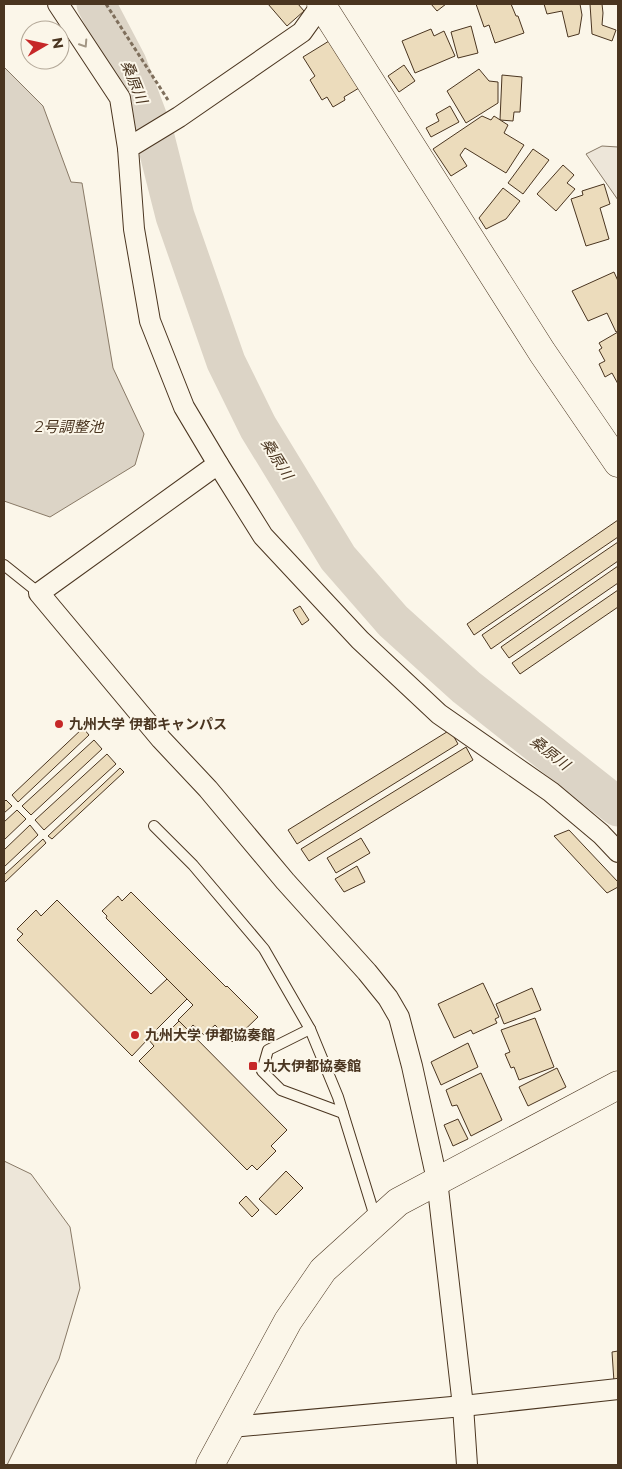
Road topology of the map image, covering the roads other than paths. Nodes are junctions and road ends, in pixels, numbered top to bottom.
1 (58, 4) edge
2 (321, 4) edge
3 (133, 145) junction
4 (618, 462) edge
5 (218, 464) junction
6 (4, 565) edge
7 (39, 593) junction
8 (154, 826) dead end
9 (618, 852) edge
10 (310, 1028) junction
11 (618, 1084) edge
12 (343, 1113) junction
13 (437, 1180) junction
14 (376, 1221) junction
15 (618, 1389) edge
16 (463, 1406) junction
17 (231, 1427) junction
18 (210, 1465) edge
19 (467, 1465) edge

1 -> 3 street
2 - 3 street
2 - 4 street
3 - 5 street
5 - 7 street
5 - 9 street
6 - 7 lane
7 - 13 street
8 - 10 lane
10 - 12 lane
10 - 12 lane
11 - 13 street
12 - 14 lane
13 - 14 street
13 - 16 street
14 - 17 street
15 - 16 street
16 - 17 street
16 - 19 street
17 - 18 street

